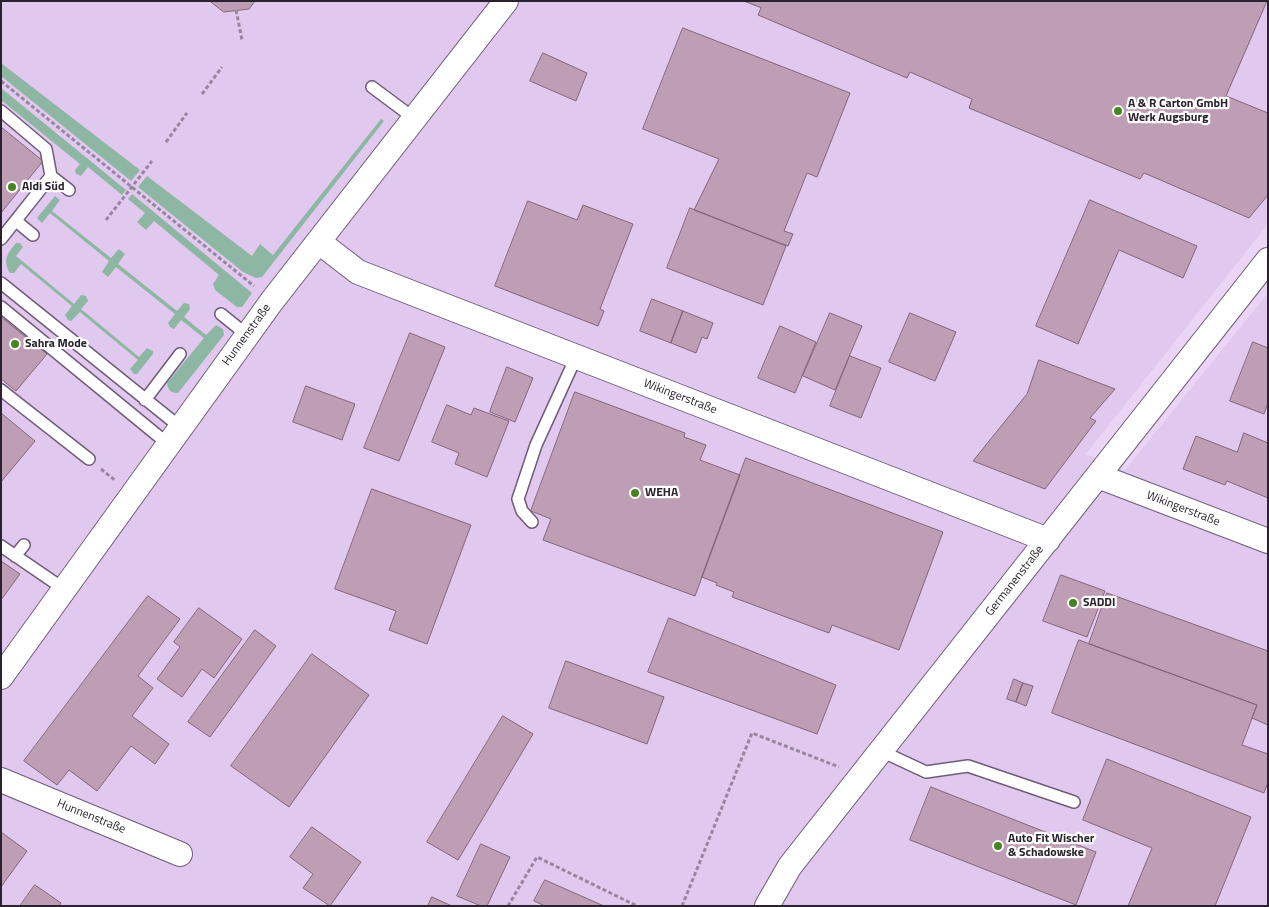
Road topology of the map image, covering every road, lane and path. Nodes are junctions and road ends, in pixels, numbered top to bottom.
1 (506, 1) edge
2 (236, 10) dead end
3 (242, 40) dead end
4 (222, 67) dead end
5 (1, 81) edge
6 (372, 87) dead end
7 (202, 94) dead end
8 (1, 111) edge
9 (187, 113) dead end
10 (415, 119) junction
11 (166, 142) dead end
12 (152, 161) dead end
13 (51, 176) junction
14 (132, 187) junction
15 (69, 190) dead end
16 (106, 220) dead end
17 (16, 221) junction
18 (33, 235) dead end
19 (1, 239) edge
20 (319, 242) junction
21 (1268, 260) edge
22 (1, 283) edge
23 (272, 301) junction
24 (1, 307) edge
25 (221, 314) dead end
26 (247, 335) junction
27 (180, 354) dead end
28 (575, 356) junction
29 (1, 390) edge
30 (145, 400) junction
31 (174, 436) junction
32 (89, 459) joint
33 (1098, 476) junction
34 (132, 494) junction
35 (532, 522) dead end
36 (1048, 540) junction
37 (1268, 542) edge
38 (24, 545) dead end
39 (1, 546) edge
40 (15, 556) junction
41 (64, 589) junction
42 (1, 678) edge
43 (881, 751) junction
44 (861, 776) junction
45 (1, 780) edge
46 (1074, 802) dead end
47 (180, 854) dead end
48 (508, 906) edge
49 (636, 906) edge
50 (682, 906) edge
51 (767, 906) edge

1 - 10 street, Hunnenstraße
2 - 3 path
4 - 7 path
5 - 14 path
6 - 10 lane
8 - 13 lane
9 - 11 path
10 - 20 street, Hunnenstraße
12 - 14 path
13 - 15 lane
13 - 17 lane
14 - 16 path
14 - 23 path
17 - 18 lane
17 - 19 lane
20 - 23 street, Hunnenstraße
20 - 28 street, Wikingerstraße
21 - 33 street, Germanenstraße
22 - 30 lane
23 - 26 street, Hunnenstraße
24 - 31 lane
25 - 26 lane
26 - 31 street, Hunnenstraße
27 - 30 lane
28 - 35 lane
28 - 36 street, Wikingerstraße
29 - 32 lane
30 - 31 lane
31 - 34 street, Hunnenstraße
32 - 34 path
33 - 36 street, Germanenstraße
33 - 37 street, Wikingerstraße
34 - 41 street, Hunnenstraße
36 - 43 street, Germanenstraße
38 - 40 lane
39 - 40 lane
40 - 41 lane
41 - 42 street, Hunnenstraße
43 - 44 street, Germanenstraße
43 - 46 lane
44 - 50 path
44 - 51 street, Germanenstraße
45 - 47 street, Hunnenstraße
48 - 49 path

